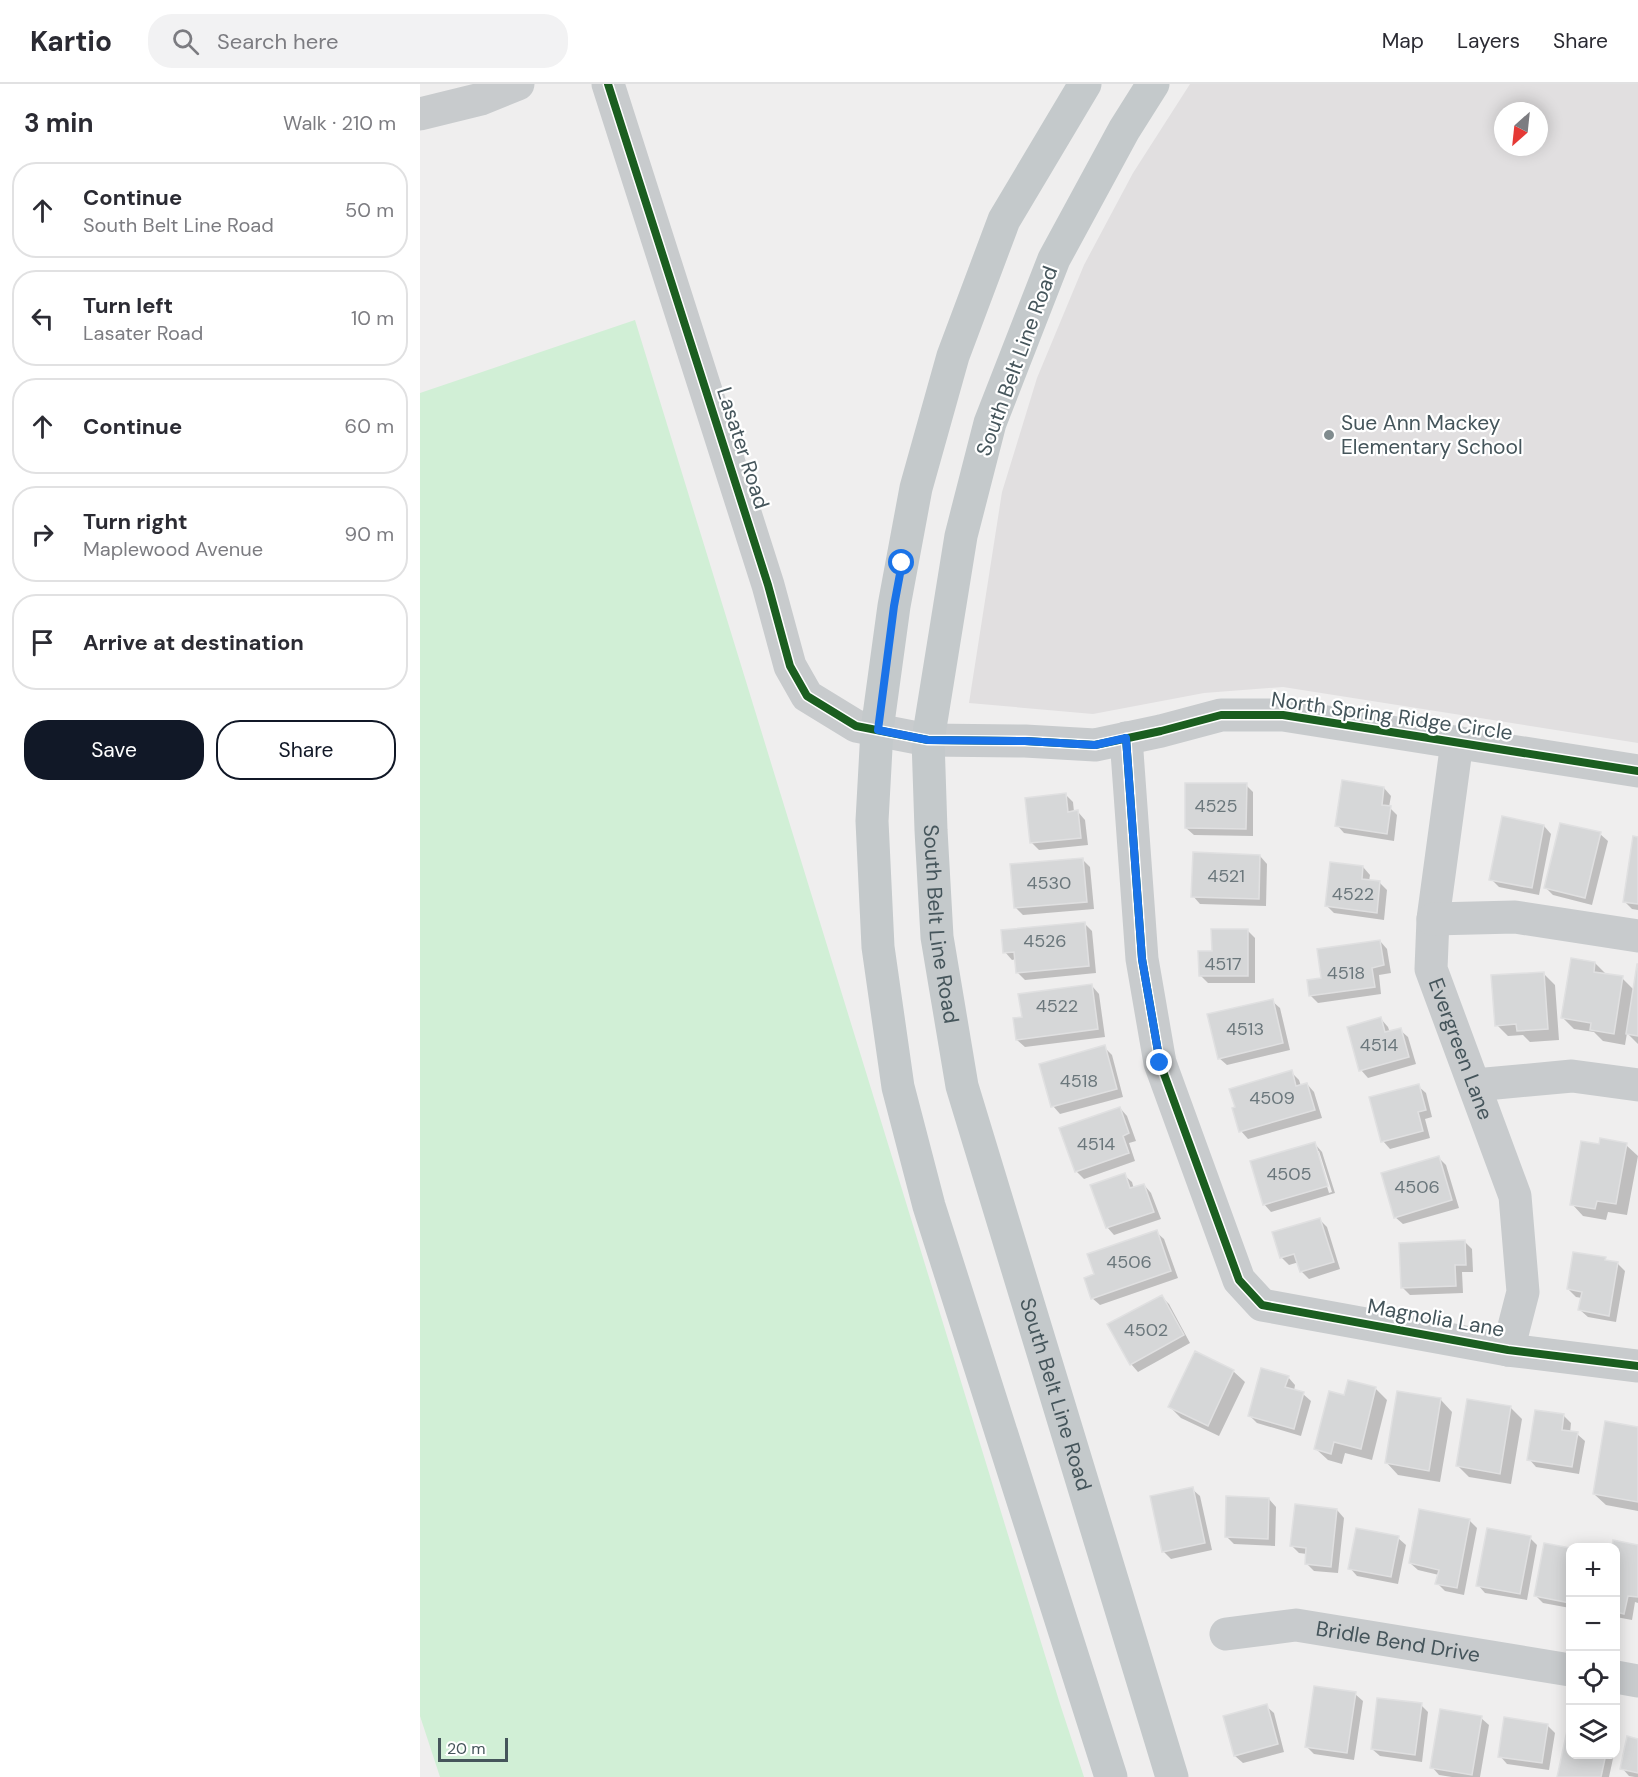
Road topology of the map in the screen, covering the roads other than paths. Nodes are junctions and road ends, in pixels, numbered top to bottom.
1 (518, 84) edge
2 (608, 84) edge
3 (1085, 84) edge
4 (1153, 84) edge
5 (420, 114) edge
6 (878, 730) junction
7 (1126, 738) junction
8 (928, 740) junction
9 (1457, 742) junction
10 (1638, 771) edge
11 (1433, 919) junction
12 (1638, 936) edge
13 (1475, 1085) junction
14 (1638, 1085) edge
15 (1508, 1350) junction
16 (1638, 1366) edge
17 (1226, 1634) dead end
18 (1566, 1669) edge
19 (1620, 1678) edge
20 (1638, 1681) edge
21 (1111, 1777) edge
22 (1172, 1777) edge

1 - 5 street
2 - 6 street, Lasater Road
3 - 6 main road
4 - 8 main road, South Belt Line Road
6 - 8 street, Lasater Road
6 - 21 main road
7 - 8 street, North Spring Ridge Circle
7 - 9 street, North Spring Ridge Circle
7 - 15 street, Magnolia Lane
8 - 22 main road, South Belt Line Road
9 - 10 street, North Spring Ridge Circle
9 - 11 street, Evergreen Lane
11 - 12 street
11 - 13 street, Evergreen Lane
13 - 14 street
13 - 15 street, Evergreen Lane
15 - 16 street, Magnolia Lane
17 - 18 street, Bridle Bend Drive
19 - 20 street

